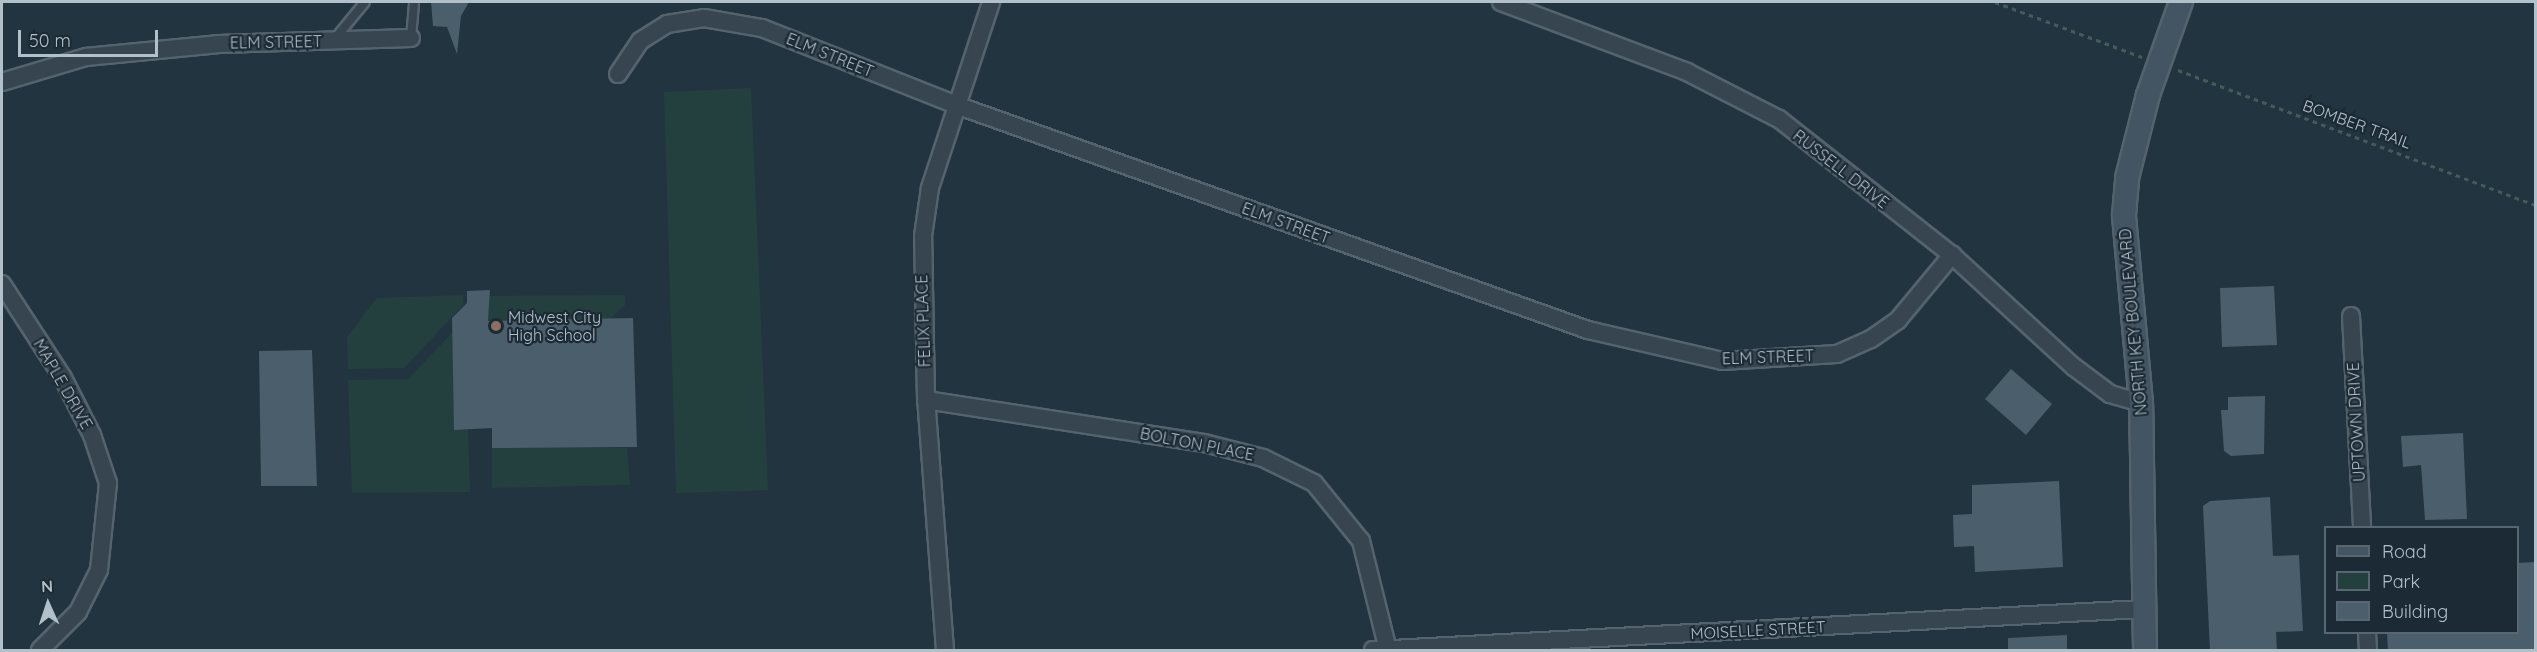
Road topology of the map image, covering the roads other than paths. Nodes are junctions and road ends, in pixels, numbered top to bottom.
1 (365, 2) edge
2 (414, 2) edge
3 (991, 2) edge
4 (1501, 2) edge
5 (2181, 2) edge
6 (411, 38) joint
7 (333, 41) junction
8 (618, 74) dead end
9 (2, 82) edge
10 (956, 105) junction
11 (1952, 255) junction
12 (2, 284) edge
13 (2351, 316) dead end
14 (926, 399) junction
15 (2141, 403) junction
16 (2362, 526) edge
17 (2143, 609) junction
18 (2367, 634) edge
19 (1381, 650) edge
20 (40, 651) edge
21 (945, 651) edge
22 (2145, 651) edge
23 (2368, 651) edge

1 - 7 lane
2 - 6 lane
3 - 10 street, FELIX PLACE
4 - 11 street, RUSSELL DRIVE
5 - 15 street, NORTH KEY BOULEVARD
6 - 7 street, ELM STREET
7 - 9 street, ELM STREET
8 - 10 street, ELM STREET
10 - 11 street, ELM STREET
10 - 14 street, FELIX PLACE
11 - 15 street, RUSSELL DRIVE
12 - 20 street, MAPLE DRIVE
13 - 16 street, UPTOWN DRIVE
14 - 19 street, BOLTON PLACE
14 - 21 street, FELIX PLACE
15 - 17 street, NORTH KEY BOULEVARD
17 - 19 street, MOISELLE STREET
17 - 22 street, NORTH KEY BOULEVARD
18 - 23 street

